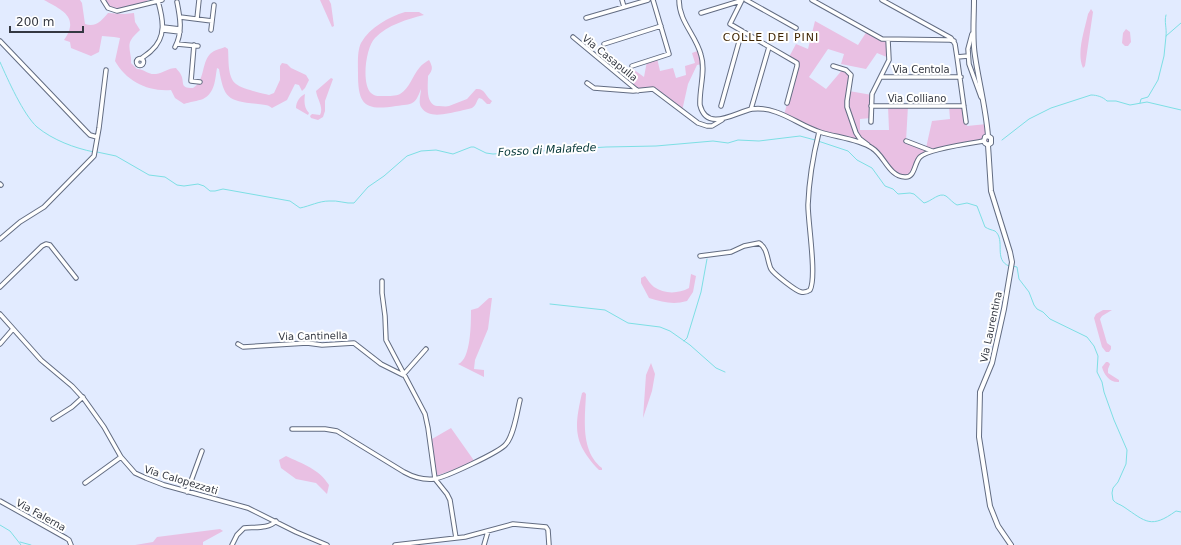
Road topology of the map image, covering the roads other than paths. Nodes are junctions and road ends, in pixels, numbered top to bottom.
1 (104, 0) edge
2 (160, 0) edge
3 (199, 0) edge
4 (622, 0) edge
5 (648, 0) edge
6 (653, 0) edge
7 (679, 0) edge
8 (746, 0) edge
9 (812, 0) edge
10 (882, 0) edge
11 (974, 0) edge
12 (741, 1) edge
13 (177, 2) dead end
14 (214, 5) dead end
15 (624, 7) junction
16 (701, 13) dead end
17 (180, 17) junction
18 (586, 18) dead end
19 (197, 19) junction
20 (212, 21) junction
21 (661, 26) junction
22 (974, 27) junction
23 (796, 28) dead end
24 (163, 29) junction
25 (212, 30) dead end
26 (180, 31) junction
27 (742, 31) junction
28 (948, 36) junction
29 (573, 37) dead end
30 (888, 40) junction
31 (945, 40) junction
32 (0, 41) edge
33 (954, 42) junction
34 (604, 44) dead end
35 (969, 44) junction
36 (974, 44) junction
37 (769, 46) junction
38 (968, 56) junction
39 (957, 57) junction
40 (141, 59) dead end
41 (632, 66) dead end
42 (833, 66) dead end
43 (106, 70) dead end
44 (881, 77) junction
45 (961, 77) junction
46 (200, 82) dead end
47 (587, 83) dead end
48 (638, 91) junction
49 (982, 100) junction
50 (787, 103) dead end
51 (721, 106) dead end
52 (871, 106) junction
53 (964, 106) junction
54 (751, 109) junction
55 (722, 120) junction
56 (871, 122) dead end
57 (966, 122) dead end
58 (820, 132) junction
59 (988, 136) junction
60 (97, 137) junction
61 (906, 141) dead end
62 (984, 141) junction
63 (988, 144) junction
64 (872, 148) junction
65 (933, 151) junction
66 (0, 239) edge
67 (700, 256) dead end
68 (76, 278) dead end
69 (382, 281) dead end
70 (0, 287) edge
71 (0, 314) edge
72 (13, 329) junction
73 (0, 344) edge
74 (238, 344) dead end
75 (426, 349) dead end
76 (403, 374) junction
77 (83, 397) junction
78 (520, 400) dead end
79 (53, 419) dead end
80 (292, 429) dead end
81 (202, 451) dead end
82 (121, 457) junction
83 (435, 479) junction
84 (85, 483) dead end
85 (187, 492) junction
86 (0, 501) edge
87 (276, 522) junction
88 (488, 531) junction
89 (456, 538) junction
90 (322, 544) edge
91 (71, 545) edge
92 (232, 545) edge
93 (327, 545) edge
94 (395, 545) edge
95 (484, 545) edge
96 (549, 545) edge
97 (1011, 545) edge

1 - 2 street
2 - 24 street
3 - 19 street
4 - 15 street
5 - 15 street
6 - 21 street
7 - 55 street
8 - 23 street
9 - 30 street
10 - 28 street
11 - 22 main road, Via Laurentina
12 - 16 street
12 - 27 street
13 - 17 street
14 - 20 street
15 - 18 street
17 - 19 street
17 - 26 street
19 - 20 street
20 - 25 street
21 - 34 street
21 - 41 street
22 - 35 street
22 - 36 main road, Via Laurentina
24 - 26 street
24 - 40 street
26 - 46 street
27 - 37 street
27 - 51 street
28 - 31 street
28 - 33 street
29 - 48 street, Via Casapulla
30 - 31 street
30 - 44 street
31 - 33 street
32 - 60 street
33 - 39 street
35 - 36 street
35 - 38 street
36 - 49 main road, Via Laurentina
37 - 50 street
37 - 54 street
38 - 39 street
38 - 49 street
39 - 45 street
42 - 64 street
43 - 60 street
44 - 45 street, Via Centola
44 - 52 street
45 - 53 street
47 - 48 street, Via Casapulla
48 - 55 street, Via Casapulla
49 - 59 main road, Via Laurentina
52 - 53 street, Via Colliano
52 - 56 street
53 - 57 street
54 - 55 street, Via Casapulla
54 - 58 street
58 - 64 street
58 - 67 street
59 - 62 main road
59 - 63 main road, Via Laurentina
60 - 66 street
61 - 65 street
62 - 63 main road
62 - 65 street
63 - 97 main road, Via Laurentina
64 - 65 street
68 - 70 street
69 - 76 street
71 - 72 street, Via Calopezzati
72 - 73 street
72 - 77 street, Via Calopezzati
74 - 76 street, Via Cantinella
75 - 76 street
76 - 83 street
77 - 79 street
77 - 82 street, Via Calopezzati
78 - 83 street
80 - 83 street
81 - 85 street
82 - 84 street
82 - 85 street, Via Calopezzati
83 - 89 street
85 - 87 street, Via Calopezzati
86 - 91 street, Via Falerna
87 - 90 street, Via Calopezzati
87 - 92 street
88 - 89 street
88 - 95 street
88 - 96 street
89 - 94 street
90 - 93 street, Via Calopezzati

